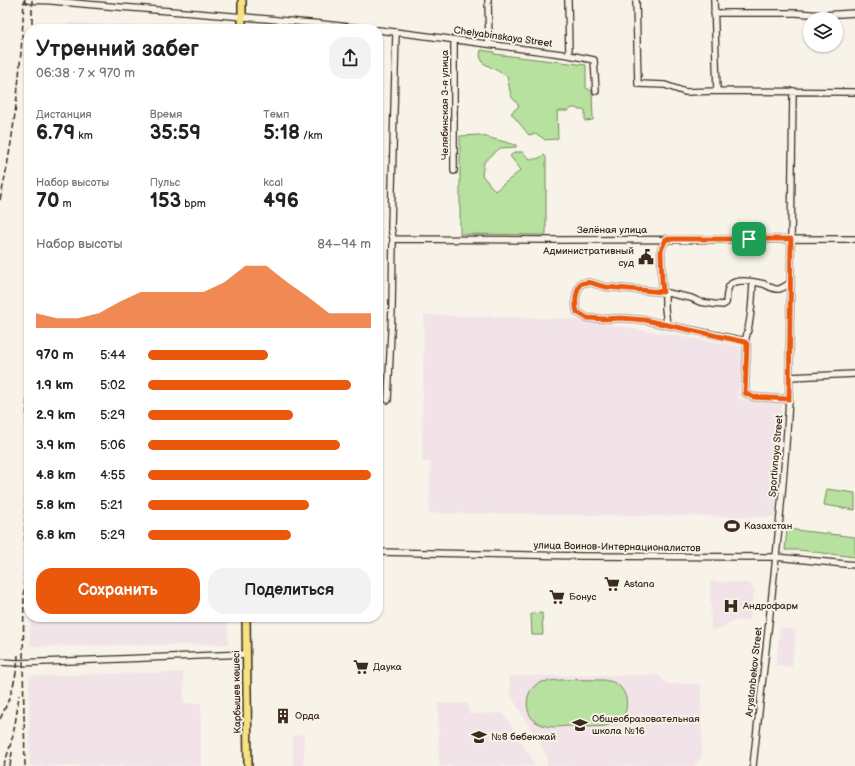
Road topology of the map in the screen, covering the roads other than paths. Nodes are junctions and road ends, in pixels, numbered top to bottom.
1 (28, 0) edge
2 (242, 0) edge
3 (488, 0) edge
4 (568, 0) edge
5 (636, 0) edge
6 (714, 0) edge
7 (714, 13) junction
8 (855, 13) edge
9 (242, 16) junction
10 (242, 24) edge
11 (320, 24) edge
12 (383, 31) edge
13 (396, 32) junction
14 (454, 40) junction
15 (489, 44) junction
16 (568, 55) junction
17 (596, 90) dead end
18 (717, 91) junction
19 (793, 92) junction
20 (855, 92) edge
21 (454, 171) dead end
22 (393, 238) junction
23 (666, 239) junction
24 (791, 239) junction
25 (855, 239) edge
26 (753, 282) junction
27 (790, 283) junction
28 (663, 292) junction
29 (667, 325) junction
30 (745, 342) junction
31 (855, 374) edge
32 (789, 378) junction
33 (789, 399) junction
34 (388, 400) dead end
35 (383, 552) edge
36 (776, 557) junction
37 (855, 565) edge
38 (246, 622) edge
39 (247, 654) junction
40 (0, 662) edge
41 (248, 766) edge
42 (753, 766) edge

1 - 9 street
2 - 9 main road
3 - 15 street
4 - 16 street
5 - 18 street
6 - 7 street
7 - 8 street
7 - 18 street
9 - 10 main road
9 - 11 street
12 - 13 street, Chelyabinskaya Street
13 - 14 street, Chelyabinskaya Street
13 - 22 street
14 - 15 street, Chelyabinskaya Street
14 - 21 street, Челябинская 3-я улица
15 - 16 street, Chelyabinskaya Street
16 - 17 street, Chelyabinskaya Street
18 - 19 street
19 - 20 street
19 - 24 street, Sportivnaya Street
22 - 23 street, Зелёная улица
22 - 34 street
23 - 24 street, Зелёная улица
23 - 28 street
24 - 25 street, Зелёная улица
24 - 27 street, Sportivnaya Street
26 - 27 street
26 - 28 street
26 - 30 street
27 - 32 street, Sportivnaya Street
28 - 29 street
28 - 29 street
29 - 30 street
30 - 33 street
31 - 32 street
32 - 33 street, Sportivnaya Street
33 - 36 street, Sportivnaya Street
35 - 36 street, улица Воинов-Интернационалистов
36 - 37 street, улица Воинов-Интернационалистов
36 - 42 street, Arystanbekov Street
38 - 39 main road, Карбышев көшесі
39 - 40 street
39 - 41 main road, Карбышев көшесі

